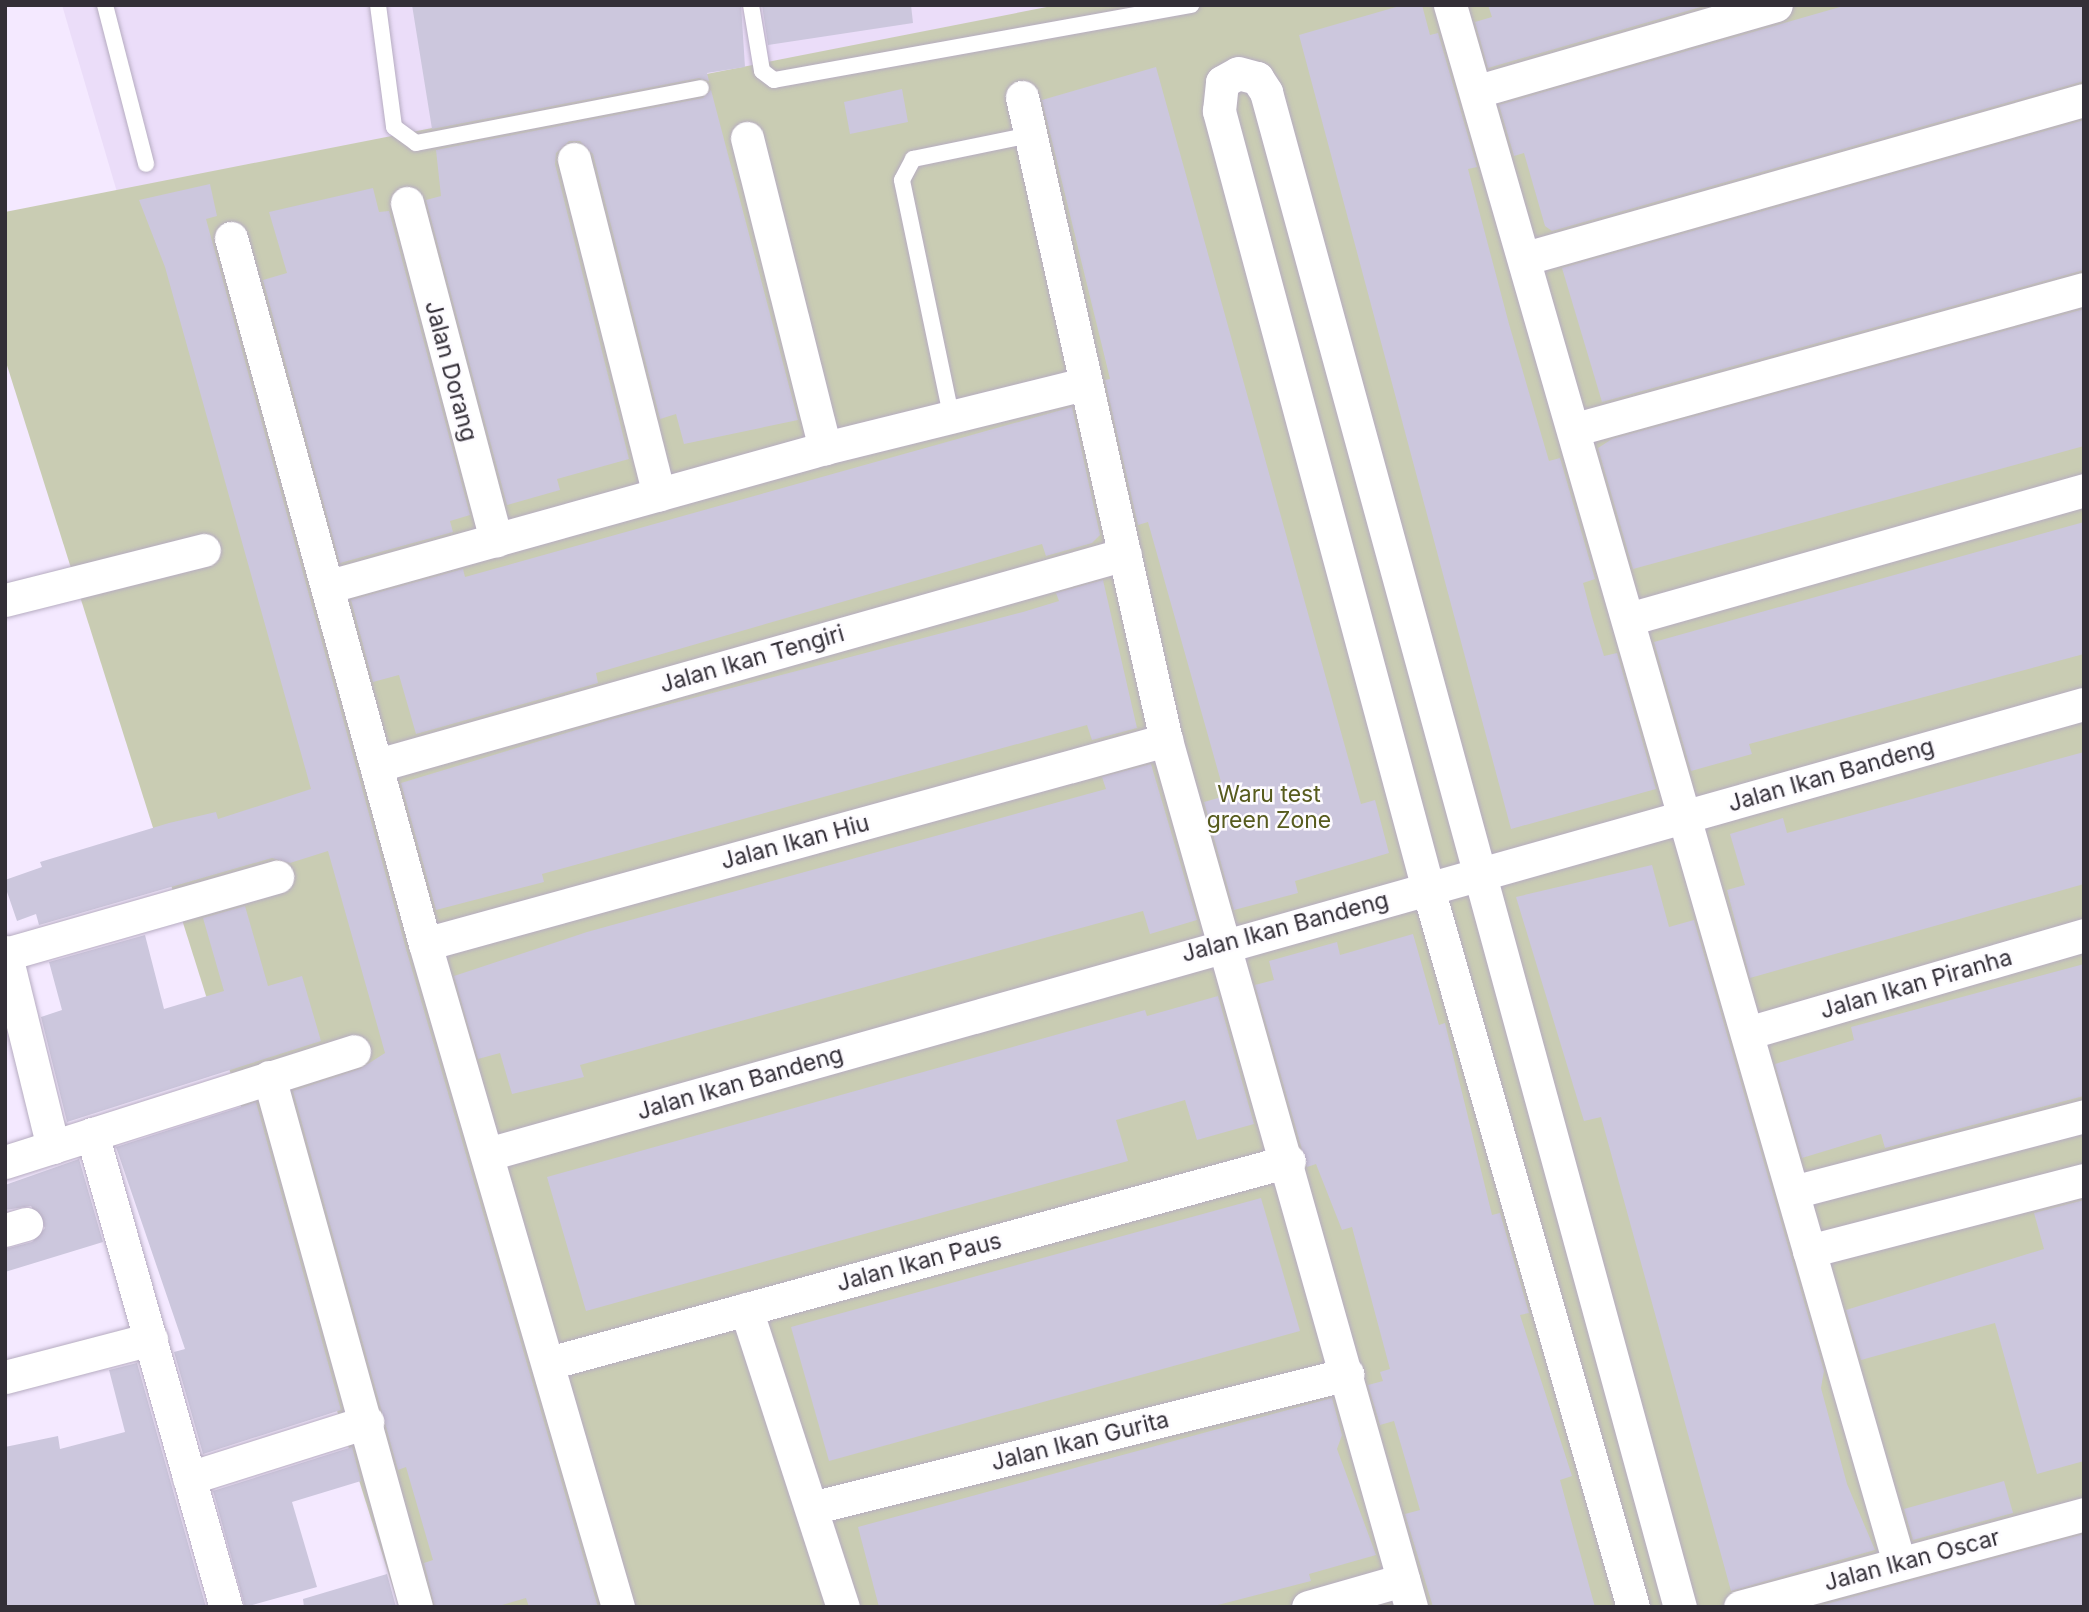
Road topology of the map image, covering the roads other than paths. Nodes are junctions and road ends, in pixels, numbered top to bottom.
1 (105, 5) edge
2 (378, 5) edge
3 (751, 5) edge
4 (1191, 5) edge
5 (1450, 5) edge
6 (1776, 5) edge
7 (701, 88) dead end
8 (1478, 91) junction
9 (1022, 97) dead end
10 (2084, 100) edge
11 (1030, 135) junction
12 (747, 138) dead end
13 (574, 159) dead end
14 (146, 164) dead end
15 (407, 203) dead end
16 (231, 238) dead end
17 (1526, 258) junction
18 (2084, 289) edge
19 (1084, 384) junction
20 (951, 415) junction
21 (1576, 429) junction
22 (825, 448) junction
23 (1366, 462) junction
24 (1317, 476) junction
25 (2084, 490) edge
26 (659, 494) junction
27 (496, 540) junction
28 (204, 551) dead end
29 (1125, 554) junction
30 (330, 586) junction
31 (5, 600) edge
32 (1629, 619) junction
33 (2084, 704) edge
34 (1166, 740) junction
35 (378, 765) junction
36 (1684, 816) junction
37 (277, 877) dead end
38 (1478, 877) junction
39 (1428, 890) junction
40 (2084, 935) edge
41 (1223, 943) junction
42 (425, 944) junction
43 (6, 953) edge
44 (1747, 1033) junction
45 (354, 1051) dead end
46 (269, 1077) junction
47 (2083, 1121) edge
48 (92, 1134) junction
49 (53, 1147) junction
50 (488, 1154) junction
51 (1289, 1161) junction
52 (5, 1162) edge
53 (2084, 1180) edge
54 (1793, 1192) junction
55 (1809, 1251) junction
56 (746, 1309) junction
57 (1605, 1336) junction
58 (151, 1339) junction
59 (1560, 1350) junction
60 (549, 1363) junction
61 (1347, 1374) junction
62 (5, 1377) edge
63 (367, 1422) junction
64 (189, 1478) junction
65 (812, 1508) junction
66 (2084, 1514) edge
67 (1899, 1563) junction
68 (1407, 1594) edge
69 (226, 1607) edge
70 (415, 1607) edge
71 (618, 1607) edge
72 (843, 1607) edge
73 (1308, 1607) edge
74 (1633, 1607) edge
75 (1680, 1607) edge
76 (1740, 1607) edge

1 - 14 lane
2 - 7 lane
3 - 4 lane
5 - 8 street
6 - 8 street
8 - 17 street
9 - 11 street
10 - 17 street
11 - 19 street
11 - 20 lane
12 - 22 street
13 - 26 street
15 - 27 street, Jalan Dorang
16 - 30 street
17 - 21 street
18 - 21 street
19 - 20 street
19 - 29 street
20 - 22 street
21 - 32 street
22 - 26 street
23 - 24 street
23 - 24 street
23 - 38 street
24 - 39 street
25 - 32 street
26 - 27 street
27 - 30 street
28 - 31 street
29 - 34 street
29 - 35 street, Jalan Ikan Tengiri
30 - 35 street
32 - 36 street
33 - 36 street, Jalan Ikan Bandeng
34 - 41 street
34 - 42 street, Jalan Ikan Hiu
35 - 42 street
36 - 38 street, Jalan Ikan Bandeng
36 - 44 street
37 - 43 street
38 - 39 street, Jalan Ikan Bandeng
38 - 57 street
39 - 41 street, Jalan Ikan Bandeng
39 - 59 street
40 - 44 street, Jalan Ikan Piranha
41 - 50 street, Jalan Ikan Bandeng
41 - 51 street
42 - 50 street
43 - 49 street
44 - 54 street
45 - 46 street
46 - 48 street
46 - 63 street
47 - 54 street
48 - 49 street
48 - 58 street
49 - 52 street
50 - 60 street
51 - 56 street, Jalan Ikan Paus
51 - 61 street
53 - 55 street
54 - 55 street
55 - 67 street
56 - 60 street, Jalan Ikan Paus
56 - 65 street
57 - 59 street
57 - 75 street
58 - 62 street
58 - 64 street
59 - 74 street
60 - 71 street
61 - 65 street, Jalan Ikan Gurita
61 - 68 street
63 - 64 street
63 - 70 street
64 - 69 street
65 - 72 street
66 - 67 street, Jalan Ikan Oscar
67 - 76 street, Jalan Ikan Oscar
68 - 73 street

